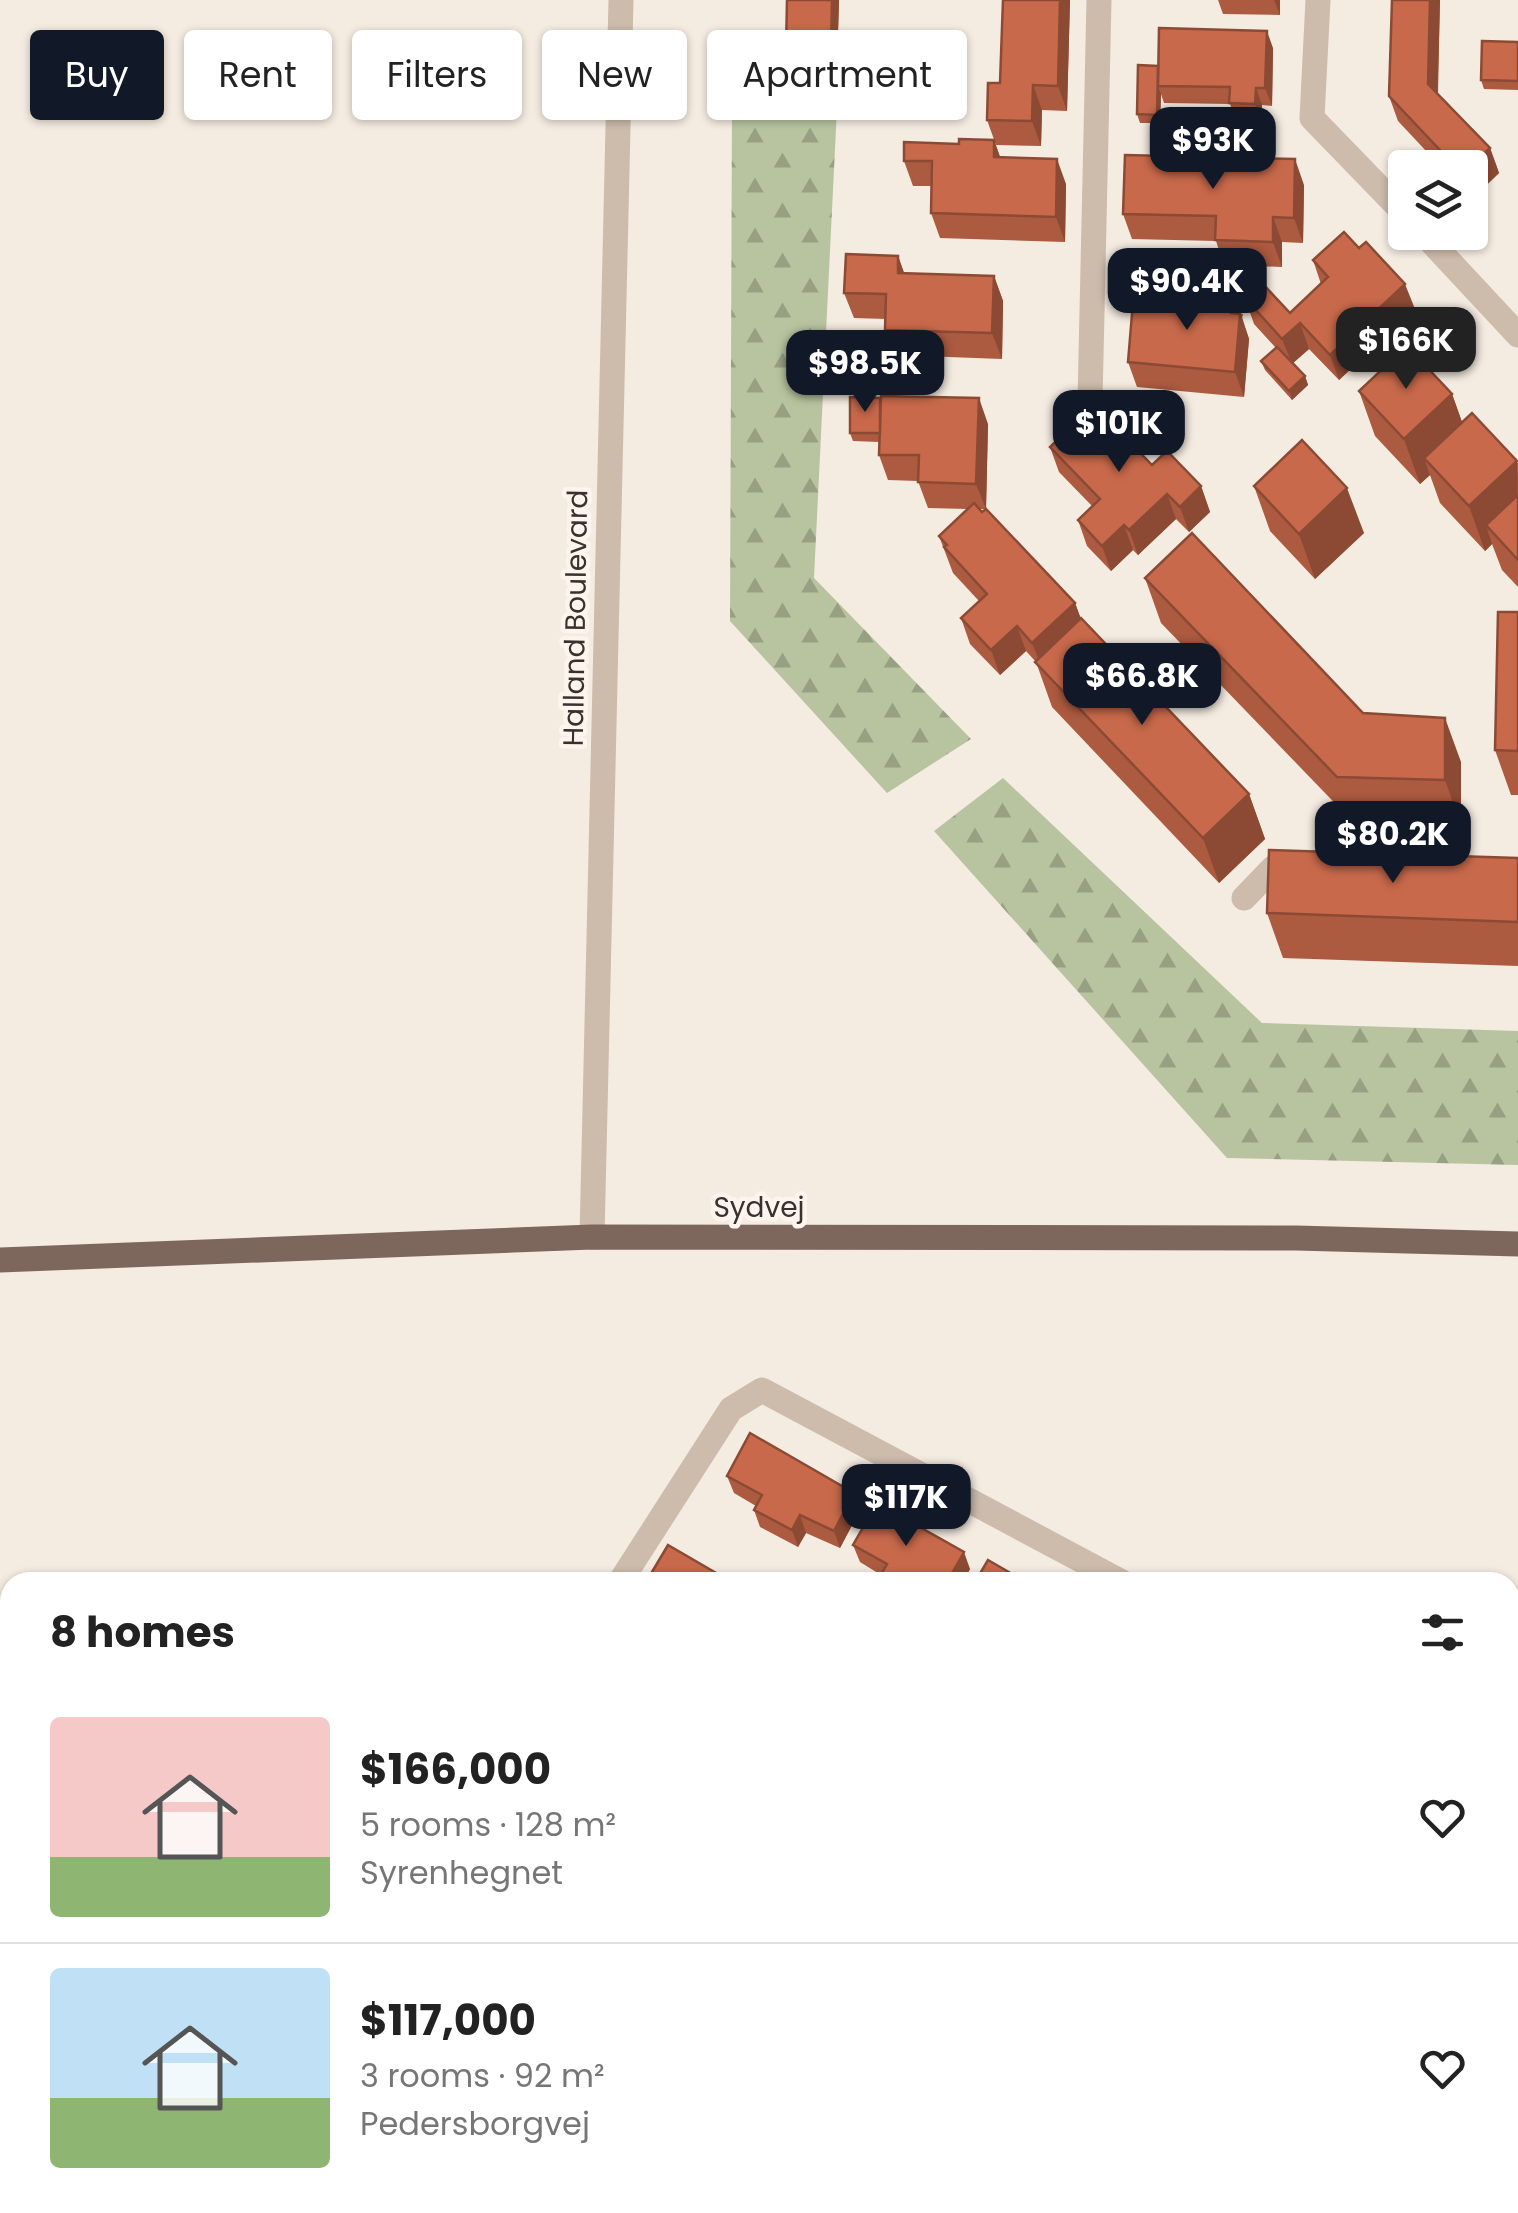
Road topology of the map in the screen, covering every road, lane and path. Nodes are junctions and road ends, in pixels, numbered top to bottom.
1 (621, 0) edge
2 (1099, 0) edge
3 (1318, 0) edge
4 (1388, 196) edge
5 (1439, 250) edge
6 (1518, 336) edge
7 (1090, 400) dead end
8 (1330, 868) edge
9 (1244, 898) dead end
10 (592, 1237) junction
11 (1518, 1244) edge
12 (0, 1260) edge
13 (626, 1572) edge
14 (1103, 1572) edge

1 - 10 street, Halland Boulevard
2 - 7 street
3 - 4 street
5 - 6 street
8 - 9 street
10 - 11 main road, Sydvej
10 - 12 main road, Sydvej
13 - 14 street

